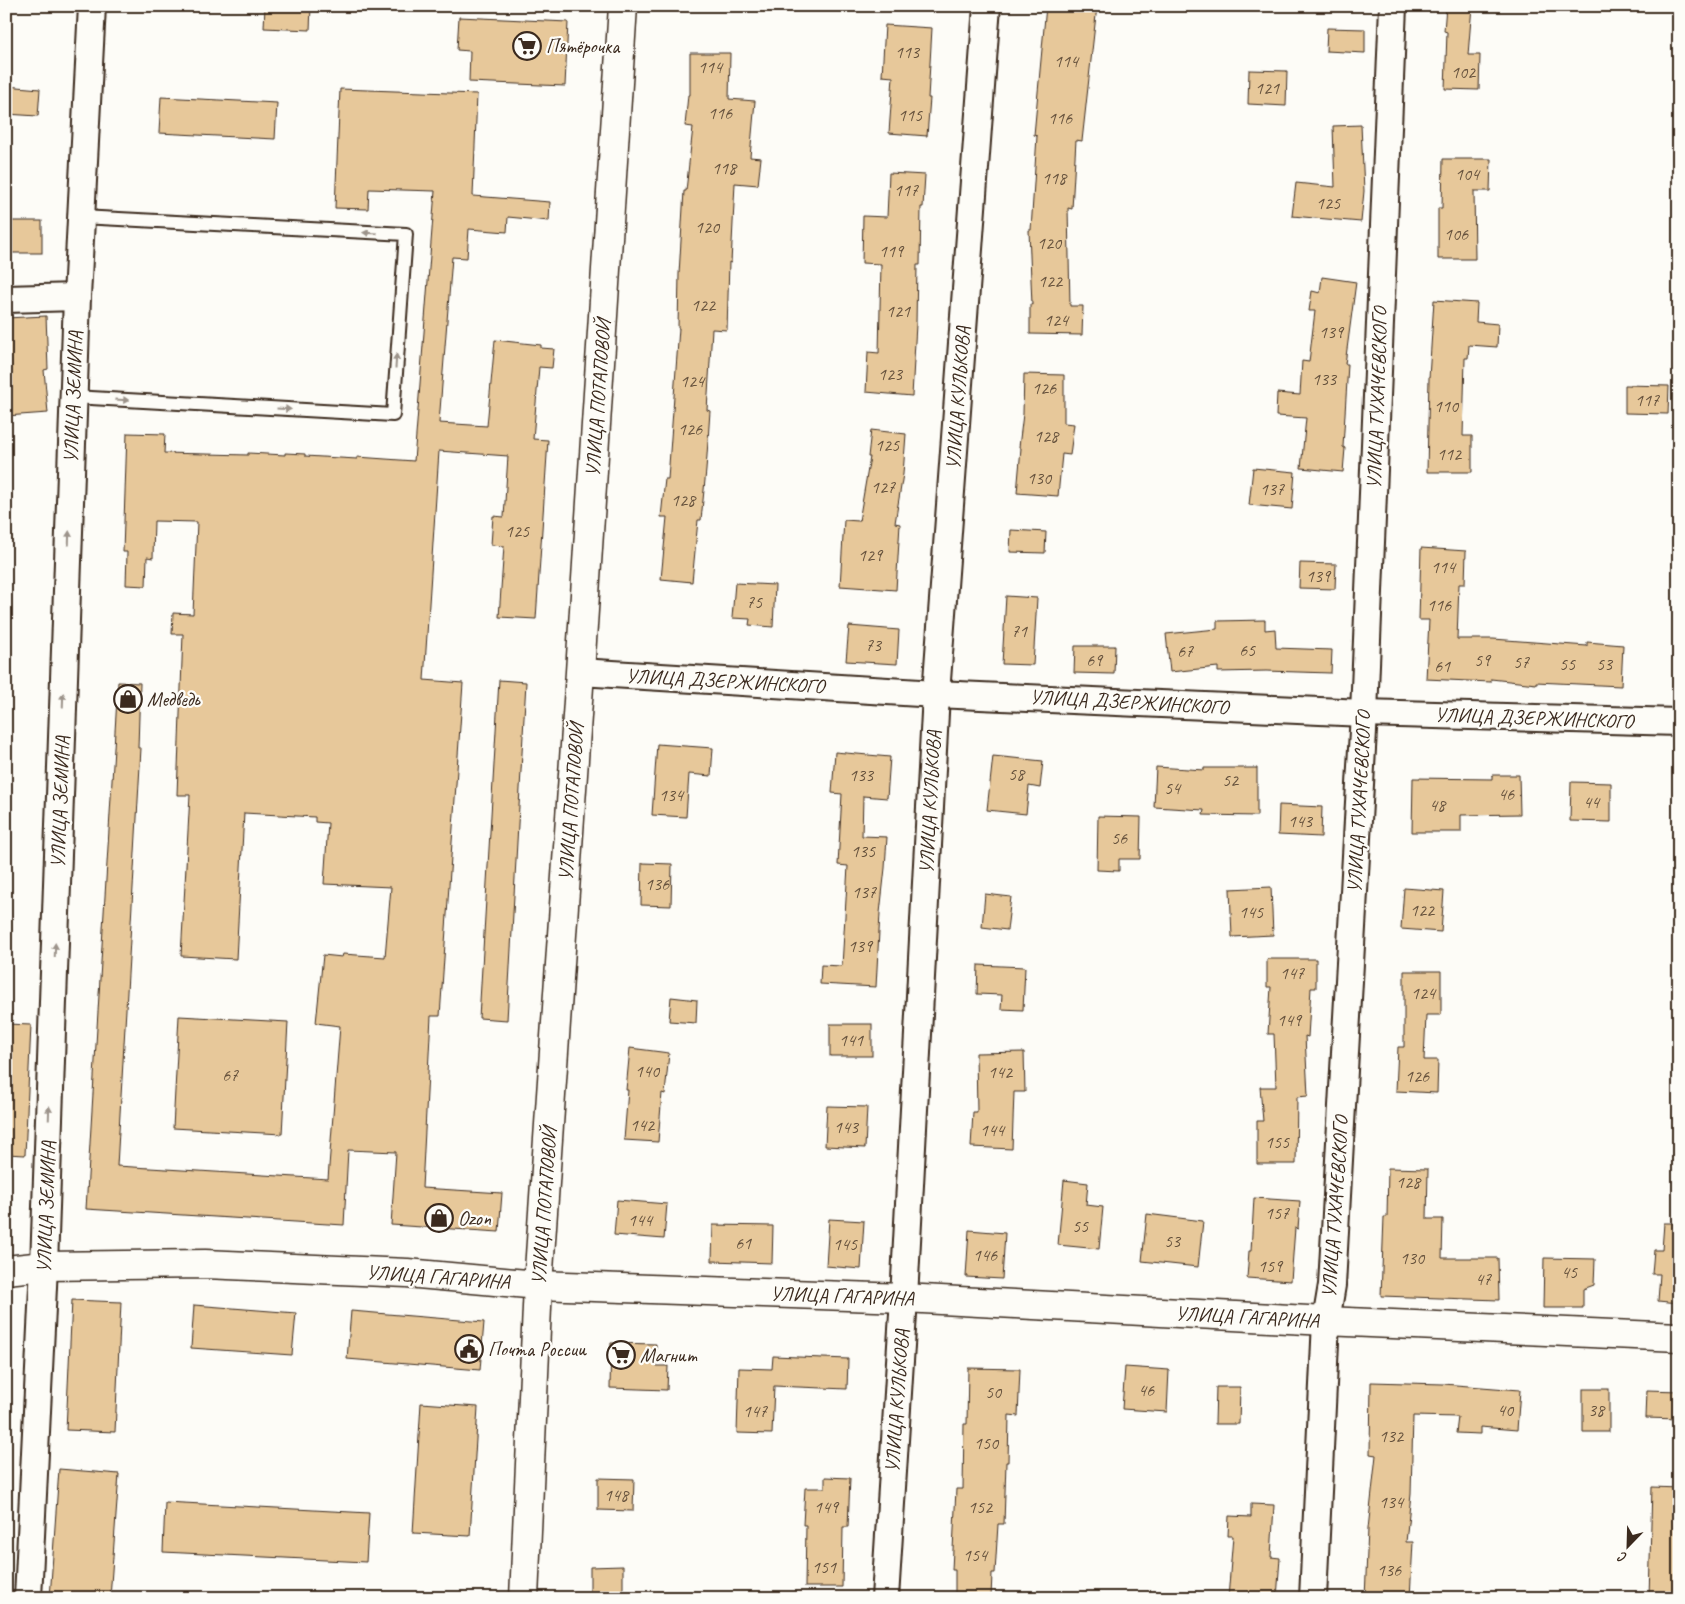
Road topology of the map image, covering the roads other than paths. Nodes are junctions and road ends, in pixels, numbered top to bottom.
1 (92, 6) edge
2 (623, 6) edge
3 (987, 6) edge
4 (1393, 6) edge
5 (81, 217) junction
6 (77, 297) junction
7 (6, 299) edge
8 (73, 397) junction
9 (580, 672) junction
10 (936, 694) junction
11 (1364, 713) junction
12 (1679, 722) edge
13 (44, 1266) junction
14 (6, 1270) edge
15 (538, 1284) junction
16 (904, 1298) junction
17 (1326, 1321) junction
18 (1679, 1337) edge
19 (28, 1598) edge
20 (524, 1598) edge
21 (885, 1598) edge
22 (1313, 1598) edge

1 - 5 street, УЛИЦА ЗЕМИНА
2 - 9 main road, УЛИЦА ПОТАПОВОЙ
3 - 10 street, УЛИЦА КУЛЬКОВА
4 - 11 street, УЛИЦА ТУХАЧЕВСКОГО
5 - 6 street, УЛИЦА ЗЕМИНА
8 -> 5 lane
6 - 7 street
6 - 8 street, УЛИЦА ЗЕМИНА
13 -> 8 street, УЛИЦА ЗЕМИНА
9 - 10 street, УЛИЦА ДЗЕРЖИНСКОГО
9 - 15 main road, УЛИЦА ПОТАПОВОЙ
10 - 11 street, УЛИЦА ДЗЕРЖИНСКОГО
10 - 16 street, УЛИЦА КУЛЬКОВА
11 - 12 street, УЛИЦА ДЗЕРЖИНСКОГО
11 - 17 street, УЛИЦА ТУХАЧЕВСКОГО
13 - 14 main road, УЛИЦА ГАГАРИНА
13 - 15 main road, УЛИЦА ГАГАРИНА
13 - 19 street, УЛИЦА ЗЕМИНА
15 - 16 main road, УЛИЦА ГАГАРИНА
15 - 20 main road, УЛИЦА ПОТАПОВОЙ
16 - 17 main road, УЛИЦА ГАГАРИНА
16 - 21 street, УЛИЦА КУЛЬКОВА
17 - 18 main road, УЛИЦА ГАГАРИНА
17 - 22 street, УЛИЦА ТУХАЧЕВСКОГО

